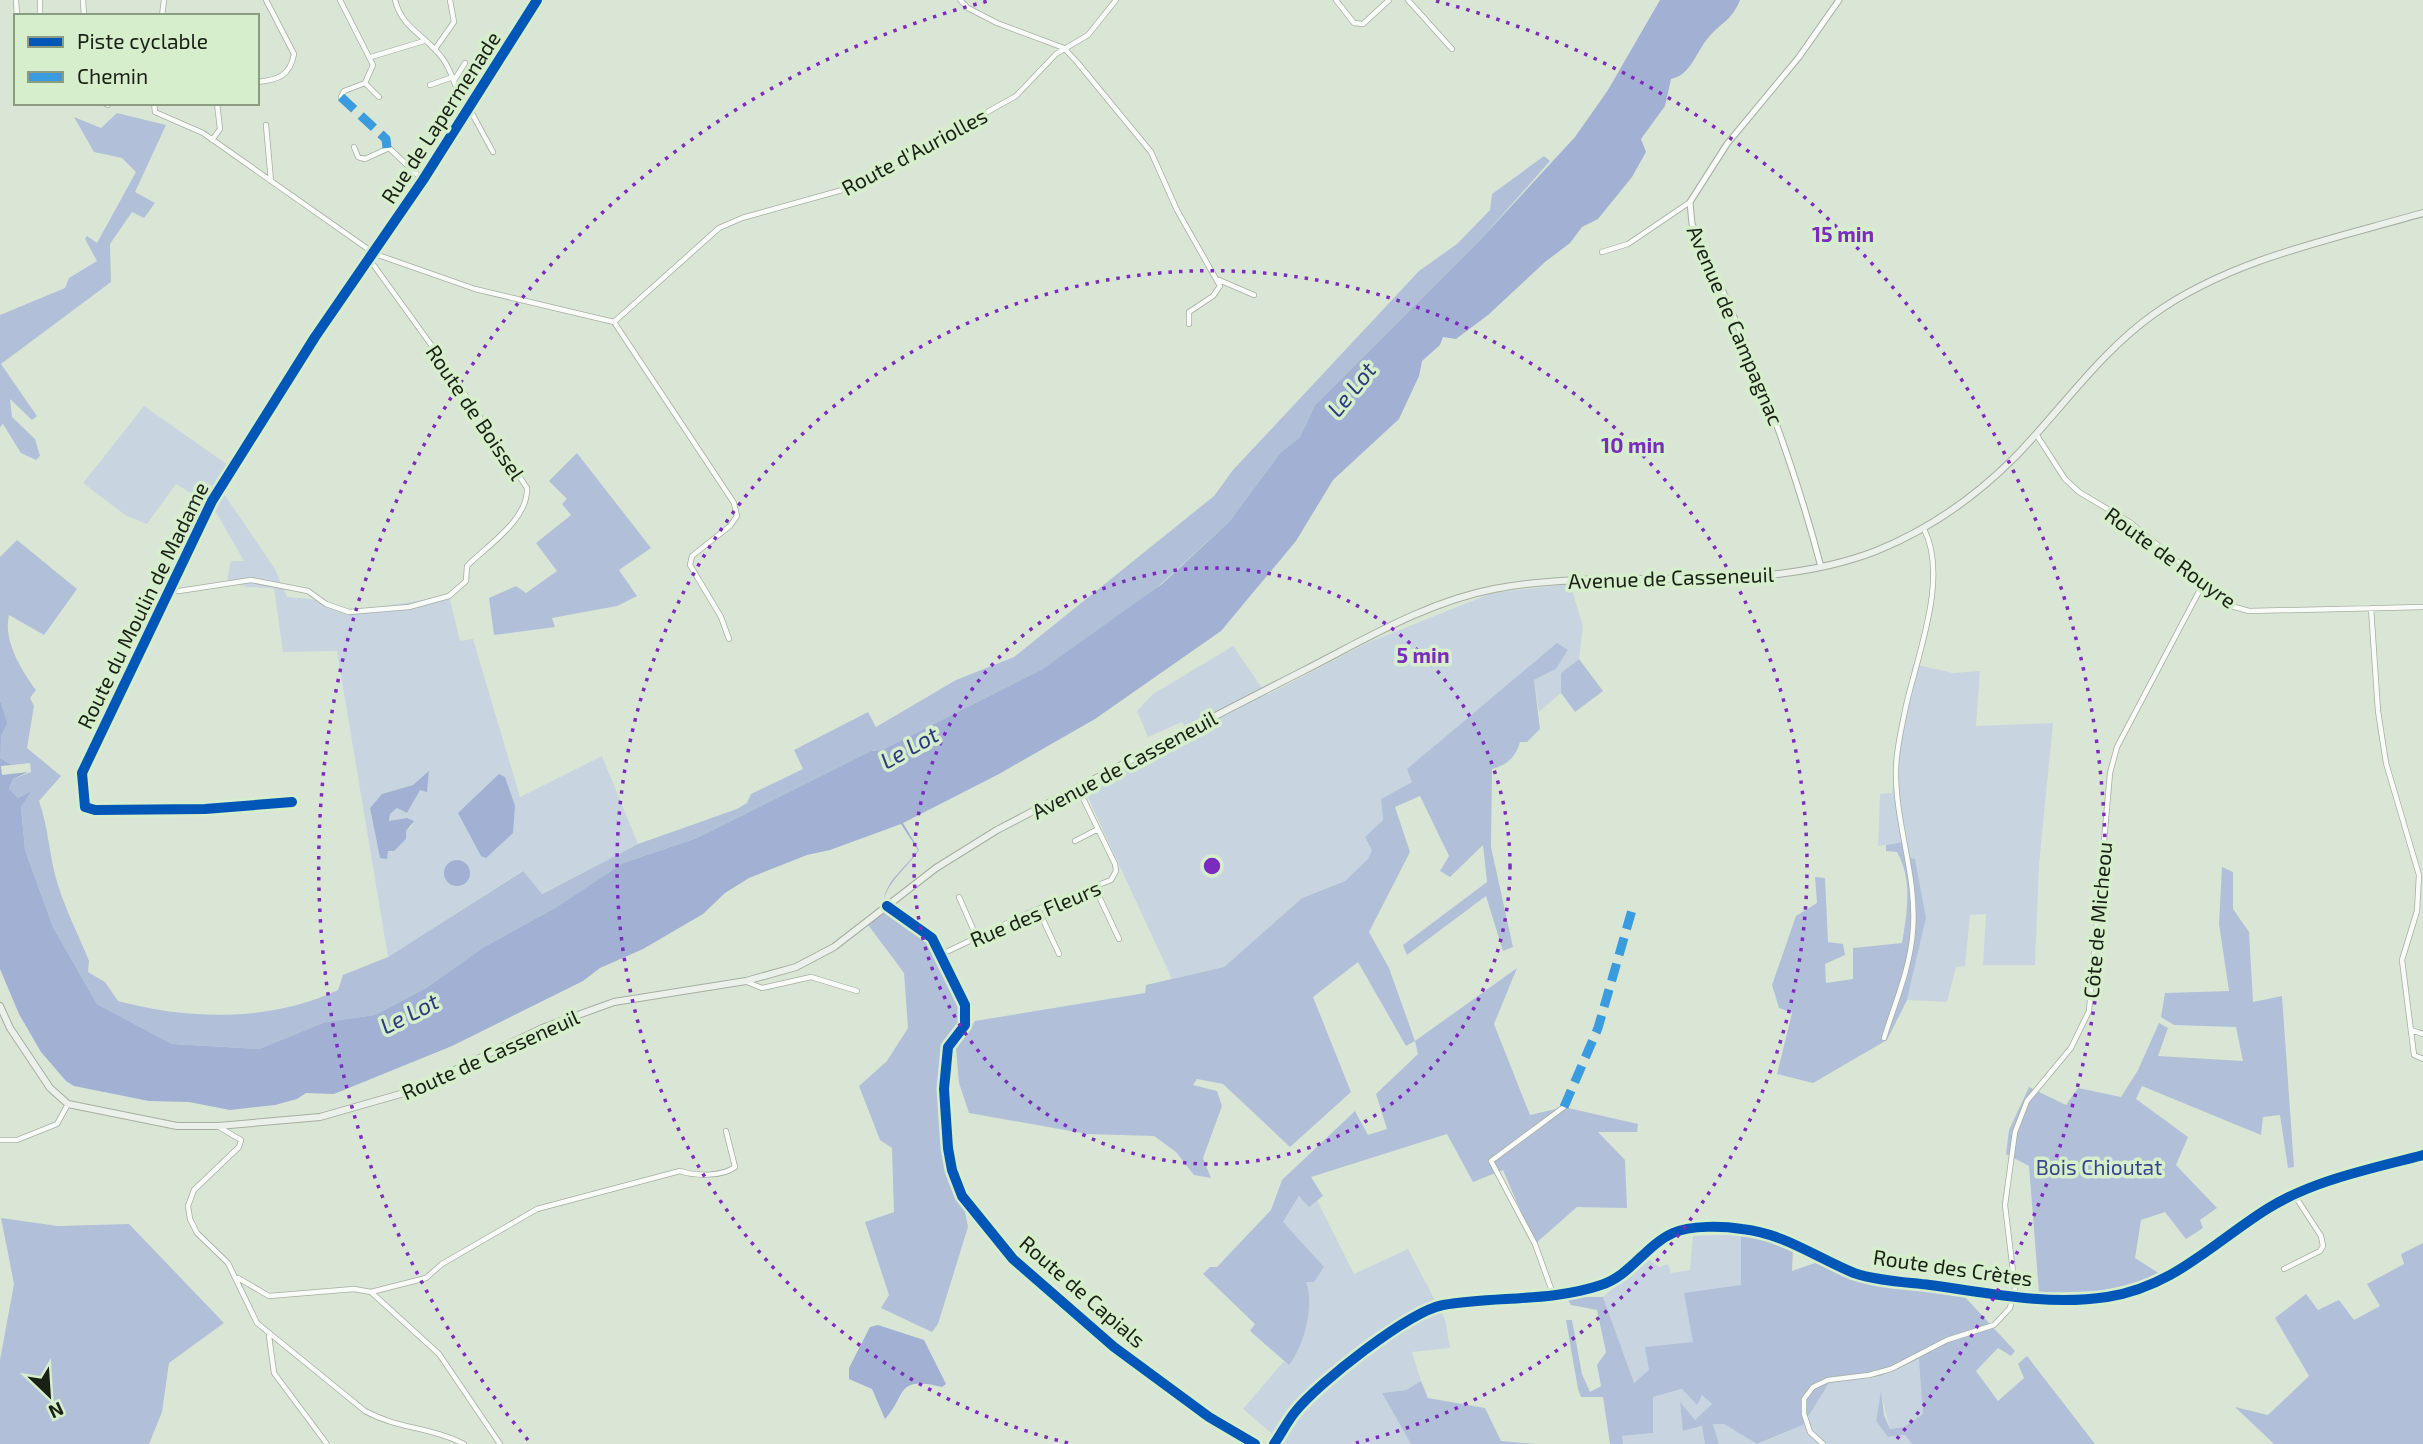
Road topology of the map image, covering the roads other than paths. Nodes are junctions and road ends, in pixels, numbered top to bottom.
1 (267, 0) edge
2 (340, 0) edge
3 (395, 0) edge
4 (450, 0) edge
5 (537, 0) edge
6 (960, 0) edge
7 (1116, 0) edge
8 (1336, 0) edge
9 (1390, 0) edge
10 (1408, 0) edge
11 (1839, 0) edge
12 (424, 41) junction
13 (1064, 48) junction
14 (435, 49) junction
15 (1452, 49) dead end
16 (371, 57) junction
17 (466, 63) dead end
18 (454, 78) junction
19 (259, 82) edge
20 (365, 83) junction
21 (430, 85) dead end
22 (341, 97) dead end
23 (379, 97) dead end
24 (153, 105) edge
25 (217, 105) edge
26 (469, 107) junction
27 (266, 125) dead end
28 (212, 140) junction
29 (354, 148) dead end
30 (492, 152) dead end
31 (423, 180) junction
32 (271, 182) junction
33 (1690, 202) junction
34 (2423, 214) edge
35 (1602, 252) dead end
36 (374, 254) junction
37 (370, 260) junction
38 (1218, 280) junction
39 (1254, 295) dead end
40 (614, 322) junction
41 (1189, 324) dead end
42 (2036, 434) junction
43 (1924, 529) junction
44 (1821, 567) junction
45 (2203, 584) junction
46 (168, 590) junction
47 (2423, 607) edge
48 (2371, 608) junction
49 (729, 639) dead end
50 (1078, 788) junction
51 (292, 802) dead end
52 (1098, 830) junction
53 (1075, 841) dead end
54 (1096, 888) junction
55 (959, 897) dead end
56 (887, 906) junction
57 (1038, 909) junction
58 (977, 938) junction
59 (1119, 939) dead end
60 (942, 954) junction
61 (1059, 954) dead end
62 (746, 981) junction
63 (858, 991) dead end
64 (0, 1006) edge
65 (2411, 1030) junction
66 (2423, 1034) edge
67 (1884, 1038) dead end
68 (2423, 1059) edge
69 (68, 1104) junction
70 (1564, 1107) dead end
71 (218, 1126) junction
72 (726, 1131) dead end
73 (0, 1140) edge
74 (2423, 1155) edge
75 (2295, 1196) junction
76 (2284, 1269) dead end
77 (237, 1278) junction
78 (370, 1292) junction
79 (1553, 1294) junction
80 (2014, 1297) junction
81 (269, 1335) junction
82 (327, 1444) edge
83 (464, 1444) edge
84 (500, 1444) edge
85 (1255, 1444) edge
86 (1274, 1444) edge
87 (1823, 1444) edge

1 - 19 street
2 - 16 street
3 - 12 street
4 - 14 street
5 - 26 street, Rue de Lapermenade
6 - 13 street
7 - 13 street, Route d'Auriolles
8 - 9 street
10 - 15 street
11 - 33 street, Avenue de Campagnac
12 - 14 street
12 - 16 street
13 - 38 street
13 - 40 street, Route d'Auriolles
14 - 18 street
16 - 20 street
17 - 18 street
18 - 21 street
18 - 26 street
20 - 22 street
20 - 23 street
24 - 28 street
25 - 28 street
26 - 30 street, Rue de Lapermenade
26 - 31 street, Rue de Lapermenade
27 - 32 street
28 - 32 street
29 - 31 street
31 - 36 street, Rue de Lapermenade
32 - 36 street
33 - 35 street
33 - 44 street, Avenue de Campagnac
34 - 42 main road, Avenue de Casseneuil
36 - 37 street, Route du Moulin de Madame
36 - 40 street
37 - 46 street, Route du Moulin de Madame
37 - 46 street, Route de Boissel
38 - 39 street
38 - 41 street
40 - 49 street
42 - 43 main road, Avenue de Casseneuil
42 - 45 street, Route de Rouyre
43 - 44 main road, Avenue de Casseneuil
43 - 67 street
44 - 50 main road, Avenue de Casseneuil
45 - 48 street, Route de Rouyre
45 - 80 street, Côte de Micheou
46 - 51 street, Route du Moulin de Madame
47 - 48 street, Route de Rouyre
48 - 65 street
50 - 52 street, Rue des Fleurs
50 - 56 main road, Avenue de Casseneuil
52 - 53 street
52 - 54 street, Rue des Fleurs
54 - 57 street, Rue des Fleurs
54 - 59 street
55 - 58 street
56 - 60 street, Route de Capials
56 - 62 main road, Route de Casseneuil
57 - 58 street, Rue des Fleurs
57 - 61 street
58 - 60 street, Rue des Fleurs
60 - 85 street, Route de Capials
62 - 63 street
62 - 71 main road, Route de Casseneuil
64 - 69 main road
65 - 66 street
65 - 68 street
69 - 71 main road, Route de Casseneuil
69 - 73 street
70 - 79 street
71 - 77 street
72 - 78 street
74 - 75 street, Route des Crètes
75 - 76 street
75 - 80 street, Route des Crètes
77 - 78 street
77 - 81 street
78 - 84 street
79 - 80 street, Route des Crètes
79 - 86 street, Route des Crètes
80 - 87 street
81 - 82 street
81 - 83 street

